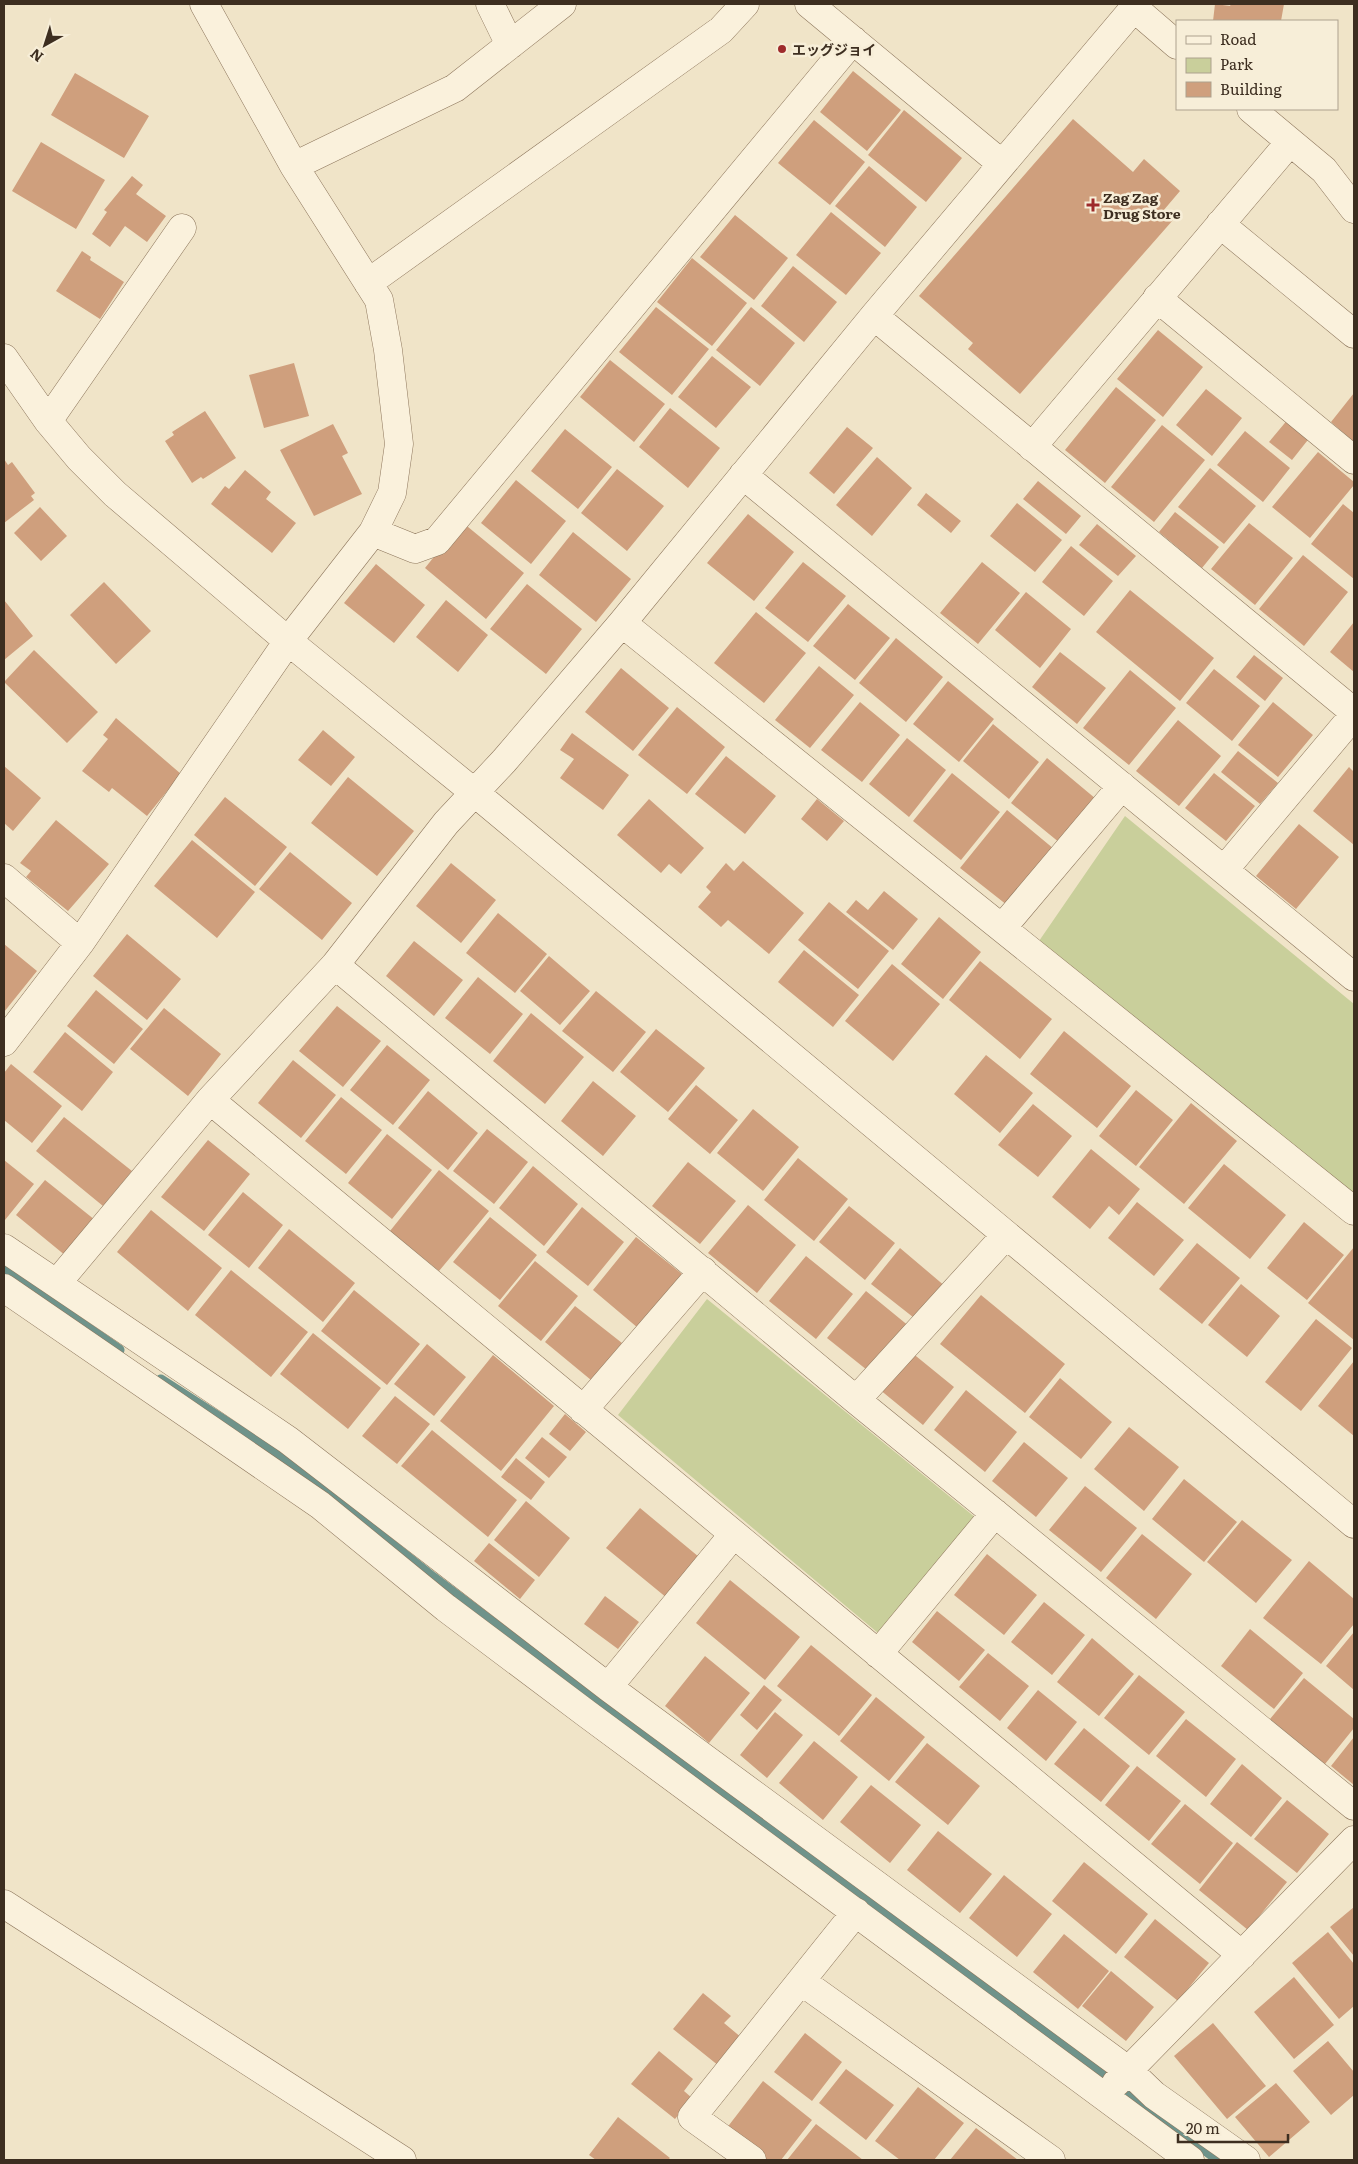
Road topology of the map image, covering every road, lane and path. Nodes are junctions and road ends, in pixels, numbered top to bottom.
1 (204, 4) edge
2 (490, 4) edge
3 (562, 4) edge
4 (745, 4) edge
5 (809, 4) edge
6 (1134, 6) edge
7 (853, 40) junction
8 (1176, 44) edge
9 (510, 45) junction
10 (1252, 110) edge
11 (1290, 142) junction
12 (1002, 164) junction
13 (294, 166) junction
14 (1354, 209) edge
15 (1220, 224) junction
16 (182, 228) dead end
17 (368, 283) junction
18 (1157, 298) junction
19 (874, 316) junction
20 (1354, 334) edge
21 (4, 358) edge
22 (48, 421) junction
23 (1032, 447) junction
24 (1354, 460) edge
25 (743, 475) junction
26 (373, 532) junction
27 (622, 623) junction
28 (288, 641) junction
29 (1354, 714) edge
30 (1122, 786) junction
31 (475, 793) junction
32 (1224, 870) junction
33 (4, 878) edge
34 (1002, 928) junction
35 (80, 943) junction
36 (335, 965) junction
37 (1354, 977) edge
38 (4, 1042) edge
39 (210, 1100) junction
40 (1354, 1211) edge
41 (1006, 1235) junction
42 (4, 1248) edge
43 (703, 1272) junction
44 (57, 1283) junction
45 (4, 1288) edge
46 (856, 1400) junction
47 (583, 1410) junction
48 (995, 1513) junction
49 (1354, 1524) edge
50 (734, 1535) junction
51 (878, 1654) junction
52 (608, 1687) junction
53 (1354, 1806) edge
54 (1354, 1840) edge
55 (4, 1904) edge
56 (856, 1912) junction
57 (1242, 1955) junction
58 (801, 1981) junction
59 (1116, 2084) junction
60 (1183, 2158) edge
61 (402, 2160) edge
62 (752, 2160) edge
63 (1051, 2160) edge
64 (1246, 2160) edge

1 - 13 street
2 - 9 street
3 - 9 street
4 - 17 street
5 - 7 street
6 - 8 street
6 - 12 street
7 - 12 street
7 - 26 street
9 - 13 street
10 - 11 street
11 - 14 street
11 - 15 street
12 - 19 street
13 - 17 street
15 - 18 street
15 - 20 street
16 - 22 street
17 - 26 street
18 - 23 street
18 - 24 street
19 - 23 street
19 - 25 street
21 - 22 street
22 - 28 street
23 - 29 street
25 - 27 street
25 - 30 street
26 - 28 street
27 - 31 street
27 - 34 street
28 - 31 street
28 - 35 street
29 - 32 street
30 - 32 street
30 - 34 street
31 - 36 street
31 - 41 street
32 - 37 street
33 - 35 street
34 - 40 street
35 - 38 street
36 - 39 street
36 - 43 street
39 - 44 street
39 - 47 street
41 - 46 street
41 - 49 street
42 - 44 street
43 - 46 street
43 - 47 street
44 - 52 street
45 - 56 street
46 - 48 street
47 - 50 street
48 - 51 street
48 - 53 street
50 - 51 street
50 - 52 street
51 - 57 street
52 - 59 street
54 - 57 street
55 - 61 street
56 - 58 street
56 - 59 street
57 - 59 street
58 - 62 street
58 - 63 street
59 - 60 street
59 - 64 street

